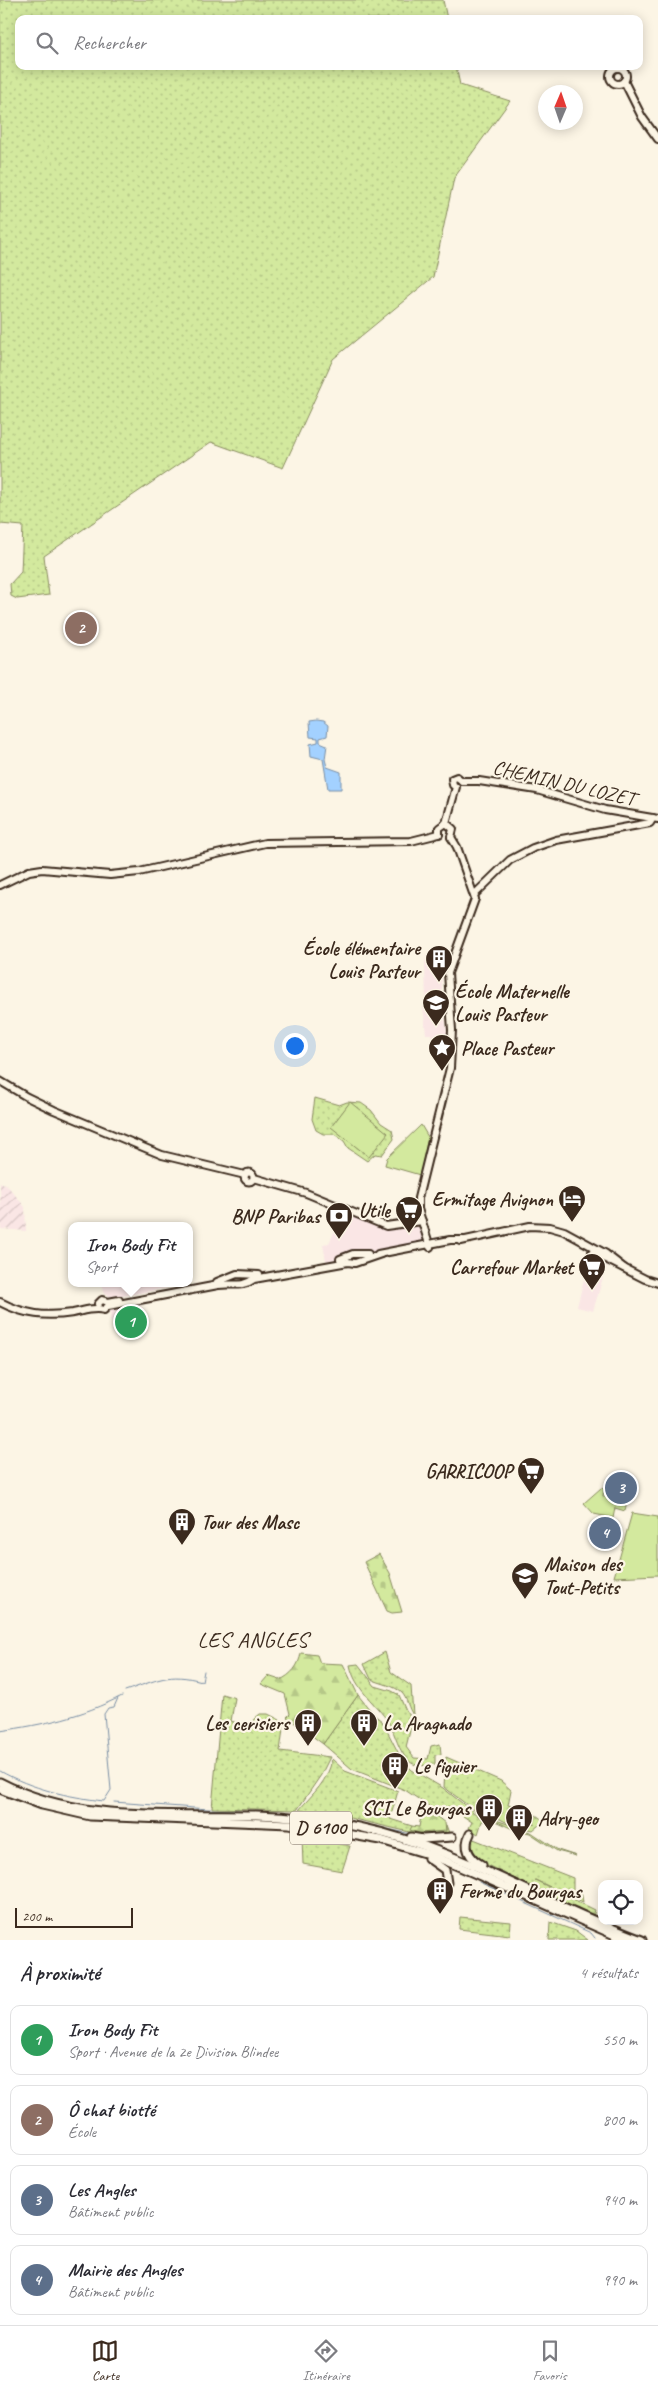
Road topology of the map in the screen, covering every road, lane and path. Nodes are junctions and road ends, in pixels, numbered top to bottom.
1 (623, 82) dead end
2 (658, 139) edge
3 (641, 816) junction
4 (656, 818) edge
5 (446, 823) junction
6 (635, 825) junction
7 (439, 834) junction
8 (451, 837) junction
9 (0, 885) edge
10 (475, 894) junction
11 (0, 1081) edge
12 (422, 1221) junction
13 (430, 1246) junction
14 (251, 1278) junction
15 (233, 1281) junction
16 (658, 1283) edge
17 (0, 1298) edge
18 (0, 1302) edge
19 (99, 1306) junction
20 (0, 1782) edge
21 (0, 1789) edge
22 (470, 1834) dead end
23 (395, 1836) junction
24 (452, 1837) dead end
25 (381, 1840) junction
26 (492, 1873) junction
27 (447, 1883) dead end
28 (626, 1940) edge
29 (642, 1940) edge

1 - 2 street
3 - 4 street, CHEMIN DU LOZET
3 - 5 street, CHEMIN DU LOZET
3 - 6 street
4 - 6 street
5 - 7 street
5 - 8 street
6 - 10 street
7 - 8 street
7 - 9 street
8 - 10 street
10 - 12 street
11 - 12 street
12 - 13 street
13 - 14 street
13 - 16 street
14 - 15 street
14 - 15 street
15 - 19 street
17 - 19 street
18 - 19 street
20 - 23 main road, D 6100
21 - 25 main road, D 6100
22 - 26 main road
23 - 24 main road
23 - 26 main road, D 6100
25 - 27 main road
25 - 28 main road, D 6100
26 - 29 main road, D 6100

